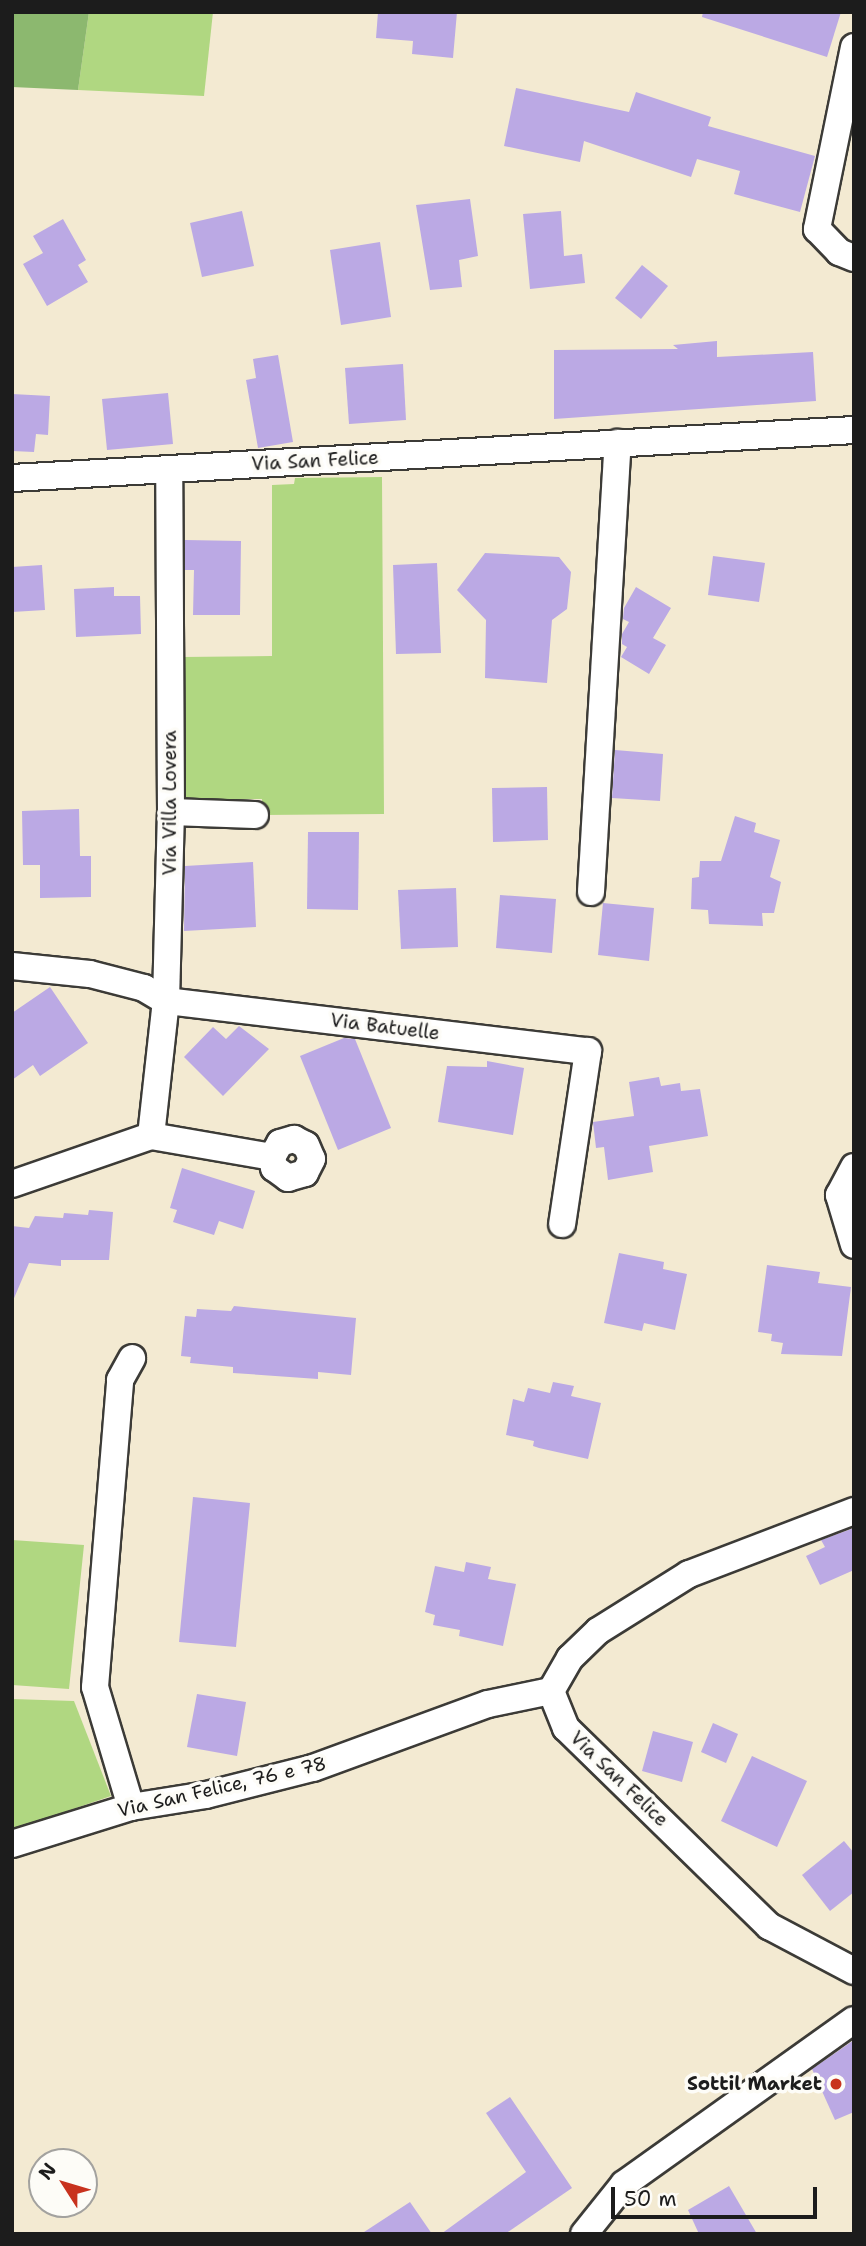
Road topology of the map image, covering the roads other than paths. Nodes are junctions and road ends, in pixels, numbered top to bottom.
1 (854, 47) edge
2 (854, 258) edge
3 (854, 430) edge
4 (618, 443) junction
5 (169, 469) junction
6 (12, 478) edge
7 (171, 812) junction
8 (255, 815) dead end
9 (591, 892) dead end
10 (12, 966) edge
11 (166, 1001) junction
12 (151, 1136) junction
13 (272, 1157) dead end
14 (854, 1167) edge
15 (12, 1184) edge
16 (562, 1224) dead end
17 (854, 1245) edge
18 (132, 1358) dead end
19 (854, 1511) edge
20 (551, 1691) junction
21 (131, 1807) junction
22 (12, 1844) edge
23 (854, 1972) edge
24 (854, 2020) edge
25 (584, 2234) edge

1 - 2 street
3 - 4 street, Via San Felice
4 - 5 street, Via San Felice
4 - 9 street
5 - 6 street, Via San Felice
5 - 7 street, Via Villa Lovera
7 - 8 street
7 - 11 street, Via Villa Lovera
10 - 11 street, Via Batuelle
11 - 12 street, Via Villa Lovera
11 - 16 street, Via Batuelle
12 - 13 street
12 - 15 street
14 - 17 street
18 - 21 street
19 - 20 street
20 - 21 street, Via San Felice, 76 e 78
20 - 23 street, Via San Felice
21 - 22 street, Via San Felice, 76 e 78
24 - 25 street

